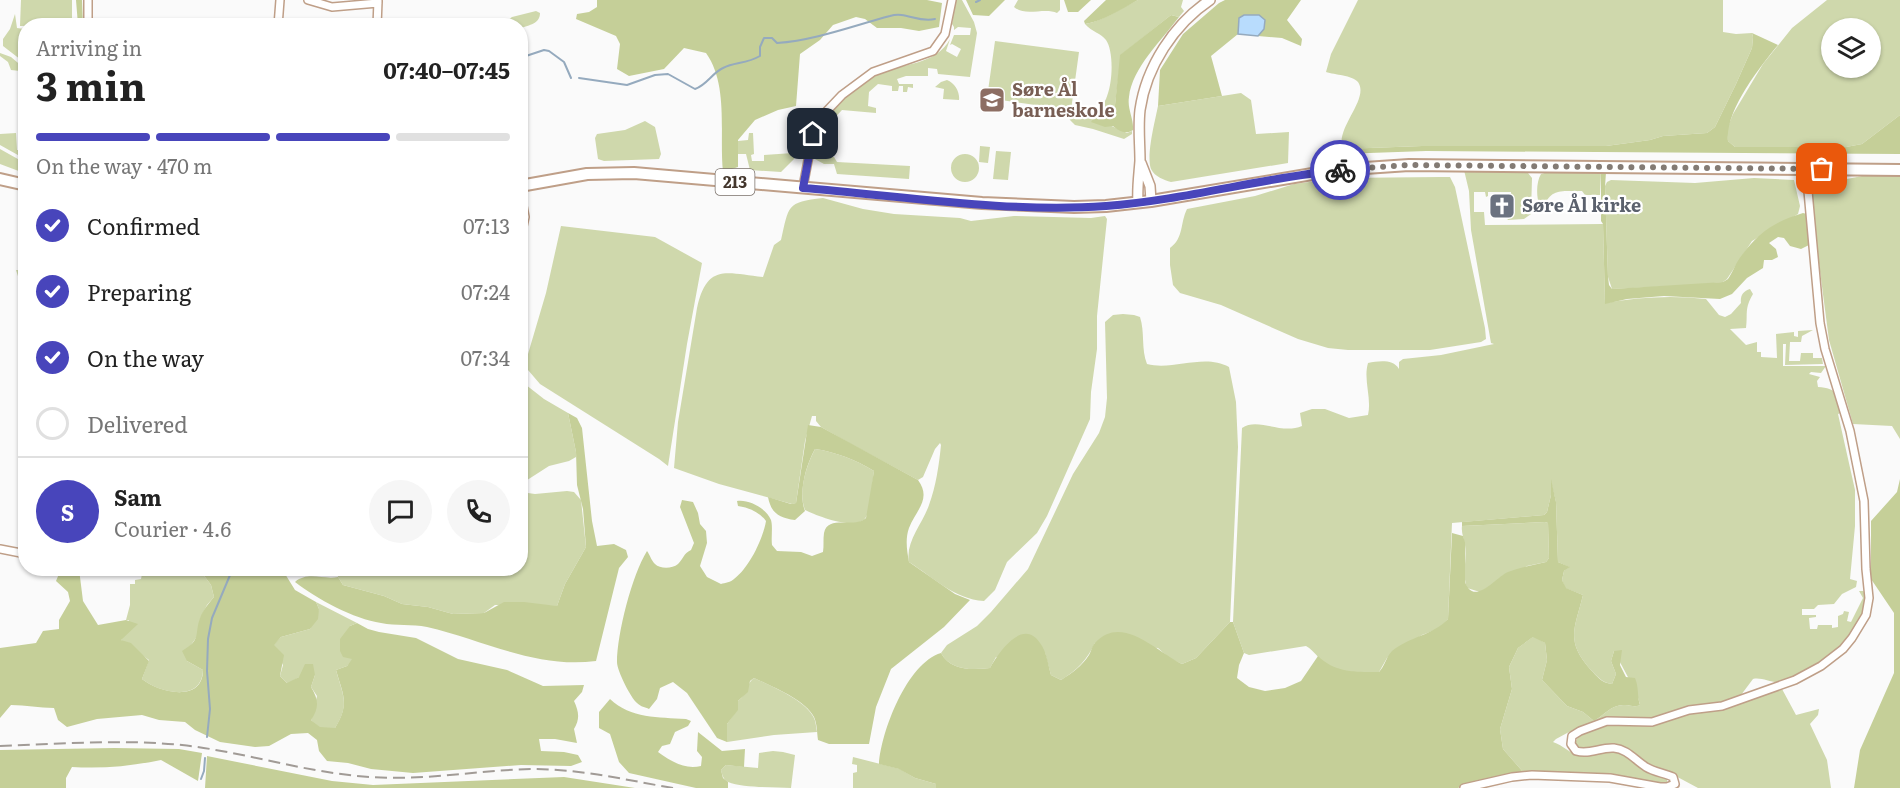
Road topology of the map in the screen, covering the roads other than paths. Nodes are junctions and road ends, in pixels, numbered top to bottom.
1 (88, 0) edge
2 (280, 0) edge
3 (308, 0) edge
4 (952, 0) edge
5 (1210, 0) edge
6 (378, 2) edge
7 (88, 18) edge
8 (279, 18) edge
9 (377, 18) edge
10 (1140, 161) junction
11 (1806, 169) junction
12 (1900, 170) edge
13 (0, 179) edge
14 (18, 183) edge
15 (528, 185) edge
16 (803, 188) junction
17 (1151, 201) junction
18 (1138, 202) junction
19 (0, 549) edge
20 (18, 552) edge
21 (1464, 788) edge

1 - 7 street
2 - 8 street
3 - 6 street
4 - 16 street
5 - 10 main road
6 - 9 street
10 - 17 main road
10 - 18 main road
11 - 12 main road, 213
11 - 17 main road, 213
11 - 21 street
13 - 14 main road
15 - 16 main road, 213
16 - 18 main road, 213
17 - 18 main road, 213
19 - 20 street

